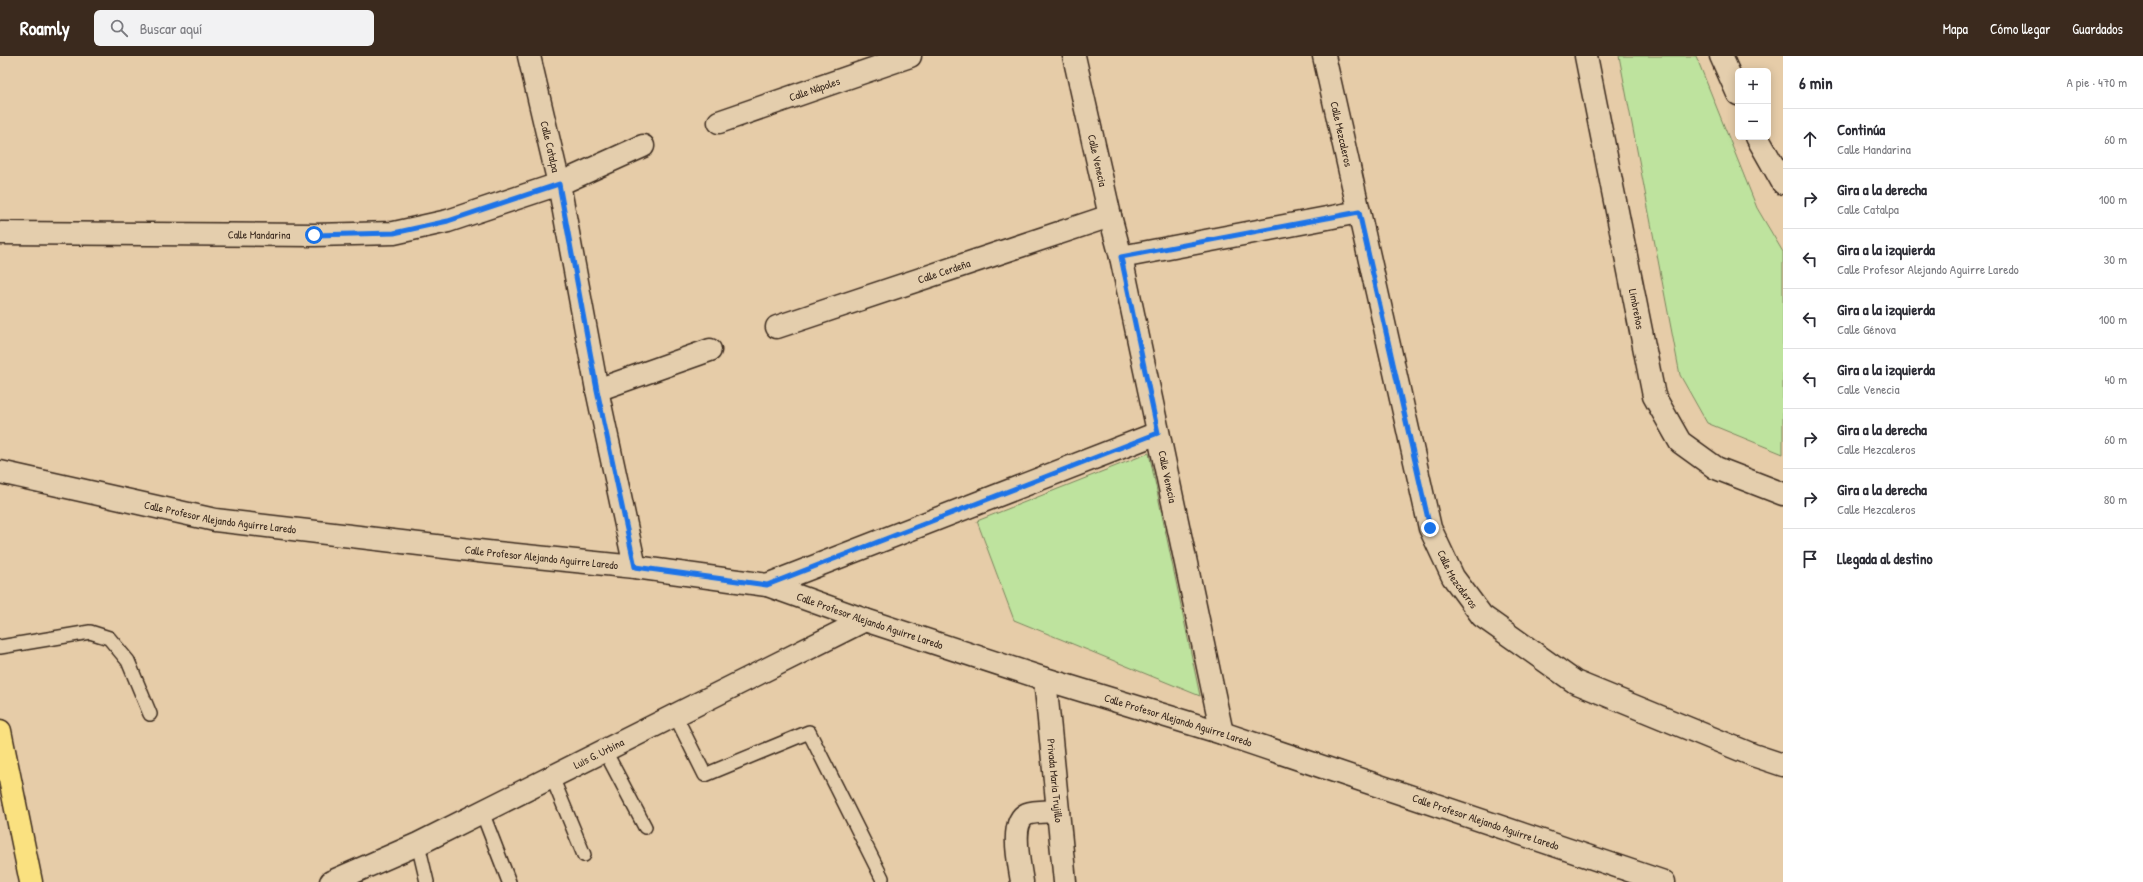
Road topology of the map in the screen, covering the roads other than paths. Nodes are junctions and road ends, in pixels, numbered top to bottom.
1 (529, 56) edge
2 (910, 56) edge
3 (1074, 56) edge
4 (1324, 56) edge
5 (1586, 56) edge
6 (1721, 56) edge
7 (1735, 87) edge
8 (719, 122) dead end
9 (1759, 140) edge
10 (643, 146) dead end
11 (559, 184) junction
12 (1783, 184) edge
13 (1359, 212) junction
14 (1110, 216) junction
15 (0, 233) edge
16 (1121, 257) junction
17 (777, 326) dead end
18 (710, 350) dead end
19 (597, 390) junction
20 (1158, 433) junction
21 (0, 472) edge
22 (1783, 494) edge
23 (635, 567) junction
24 (767, 585) junction
25 (865, 620) junction
26 (0, 647) edge
27 (1045, 679) junction
28 (150, 714) dead end
29 (675, 715) junction
30 (0, 731) edge
31 (1222, 733) junction
32 (605, 751) junction
33 (1783, 765) edge
34 (552, 777) junction
35 (1058, 811) junction
36 (482, 812) junction
37 (646, 827) dead end
38 (418, 844) junction
39 (584, 855) dead end
40 (882, 878) dead end
41 (31, 882) edge
42 (331, 882) edge
43 (427, 882) edge
44 (509, 882) edge
45 (1022, 882) edge
46 (1065, 882) edge
47 (1664, 882) edge

1 - 11 street, Calle Catalpa
2 - 8 street, Calle Nápoles
3 - 14 street, Calle Venecia
4 - 13 street, Calle Mezcaleros
5 - 22 street, Limbreños
6 - 7 street
9 - 12 street
10 - 11 street, Calle Mandarina
11 - 15 street, Calle Mandarina
11 - 19 street, Calle Catalpa
13 - 16 street
13 - 33 street, Calle Mezcaleros
14 - 16 street, Calle Venecia
14 - 17 street, Calle Cerdeña
16 - 20 street, Calle Venecia
18 - 19 street
19 - 23 street, Calle Catalpa
20 - 24 street
20 - 31 street, Calle Venecia
21 - 23 street, Calle Profesor Alejando Aguirre Laredo
23 - 24 street, Calle Profesor Alejando Aguirre Laredo
24 - 25 street, Calle Profesor Alejando Aguirre Laredo
25 - 27 street, Calle Profesor Alejando Aguirre Laredo
25 - 29 street, Luis G. Urbina
26 - 28 lane
27 - 31 street, Calle Profesor Alejando Aguirre Laredo
27 - 35 street, Privada Maria Trujillo
29 - 32 street, Luis G. Urbina
29 - 40 lane
30 - 41 main road
31 - 47 street, Calle Profesor Alejando Aguirre Laredo
32 - 34 street, Luis G. Urbina
32 - 37 lane
34 - 36 street, Luis G. Urbina
34 - 39 lane
35 - 45 street
35 - 46 street, Privada Maria Trujillo
36 - 38 street, Luis G. Urbina
36 - 44 lane
38 - 42 street, Luis G. Urbina
38 - 43 lane

